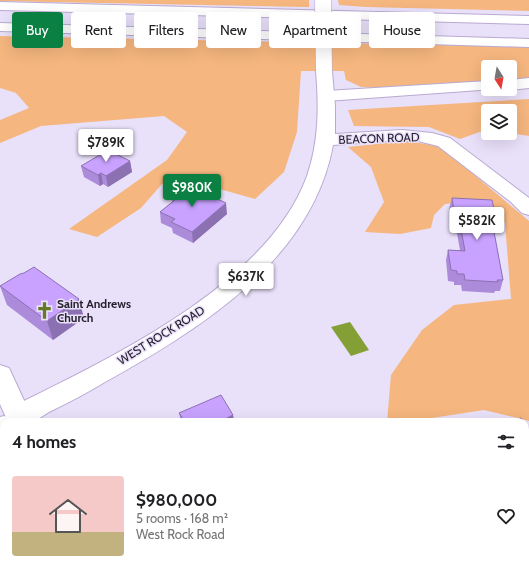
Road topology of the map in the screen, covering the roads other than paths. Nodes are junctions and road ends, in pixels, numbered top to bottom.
1 (323, 0) edge
2 (0, 6) edge
3 (529, 20) edge
4 (0, 27) edge
5 (529, 43) edge
6 (529, 83) edge
7 (517, 84) edge
8 (481, 86) edge
9 (326, 96) junction
10 (326, 140) junction
11 (529, 209) edge
12 (0, 376) edge
13 (10, 418) edge
14 (20, 418) edge

1 - 9 main road, WEST ROCK ROAD, bridge
2 - 3 main road
4 - 5 main road
6 - 7 main road
8 - 9 main road
9 - 10 main road, WEST ROCK ROAD
10 - 11 main road, BEACON ROAD
10 - 14 main road, WEST ROCK ROAD
12 - 13 main road

